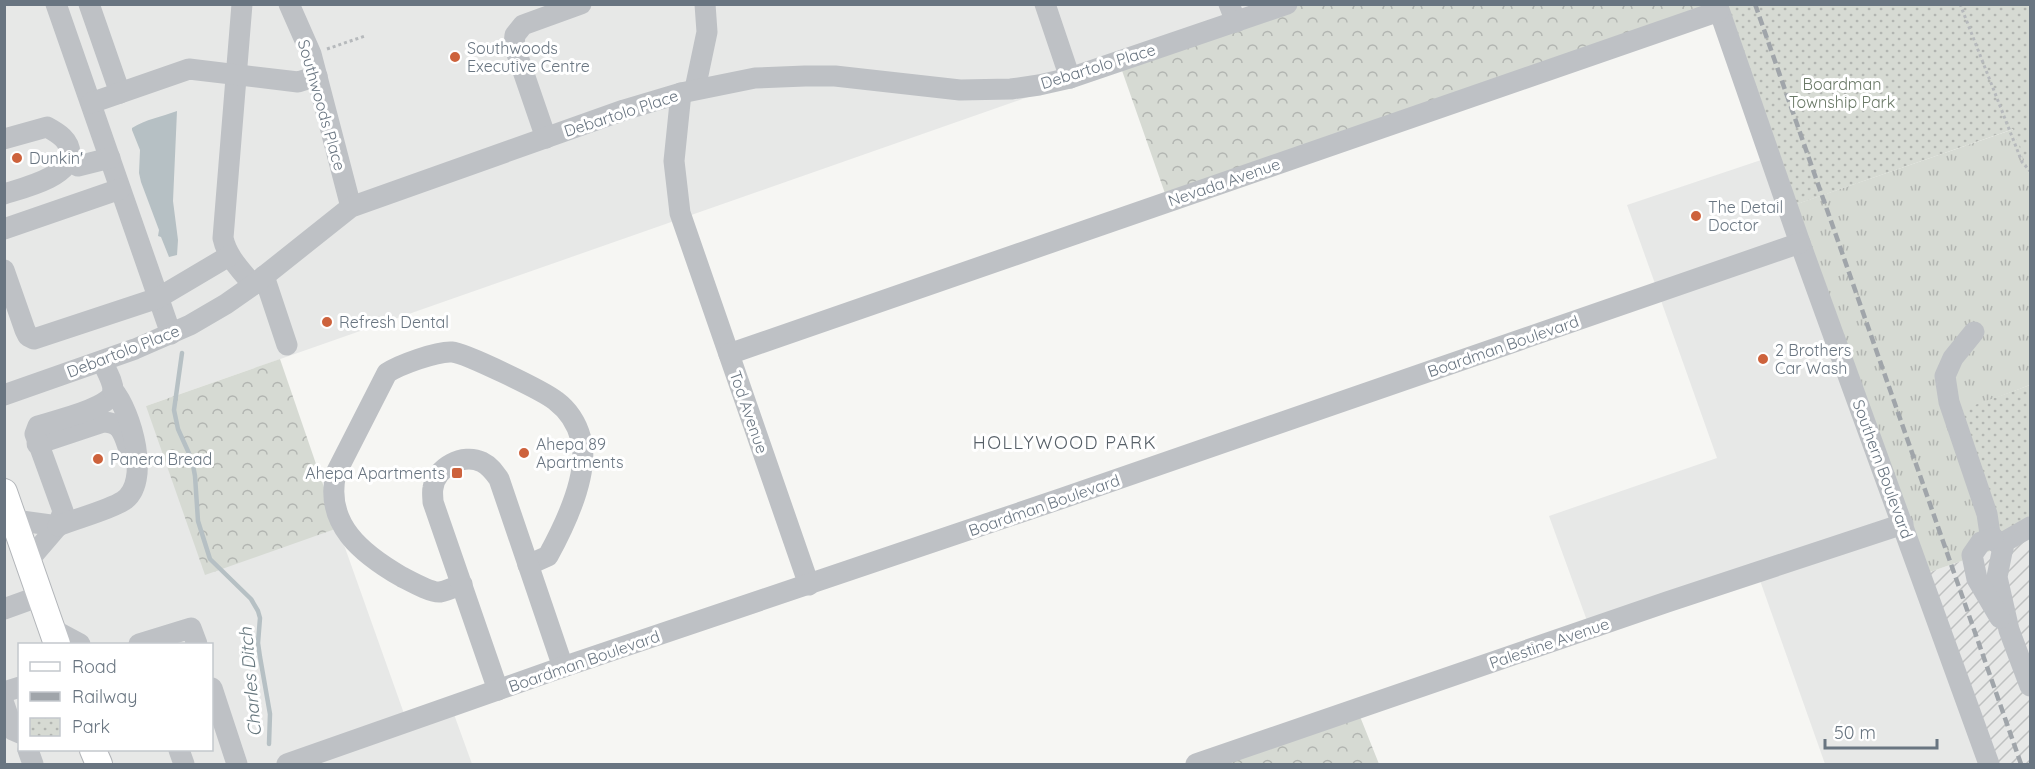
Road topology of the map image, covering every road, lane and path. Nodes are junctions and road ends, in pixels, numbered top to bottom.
1 (56, 4) edge
2 (89, 4) edge
3 (242, 4) edge
4 (289, 4) edge
5 (581, 4) edge
6 (705, 4) edge
7 (1045, 4) edge
8 (1287, 4) edge
9 (1960, 4) edge
10 (1718, 8) edge
11 (1232, 13) edge
12 (365, 36) dead end
13 (328, 48) dead end
14 (236, 76) junction
15 (317, 76) junction
16 (1070, 78) junction
17 (688, 91) junction
18 (120, 93) junction
19 (91, 103) junction
20 (546, 138) junction
21 (4, 139) edge
22 (110, 158) junction
23 (70, 161) junction
24 (2031, 171) edge
25 (120, 189) junction
26 (4, 194) edge
27 (351, 207) junction
28 (4, 229) edge
29 (1800, 243) junction
30 (230, 256) junction
31 (4, 270) edge
32 (259, 280) junction
33 (158, 298) junction
34 (1974, 332) dead end
35 (171, 334) junction
36 (287, 345) dead end
37 (729, 354) junction
38 (102, 361) junction
39 (113, 390) junction
40 (4, 395) edge
41 (37, 444) junction
42 (136, 455) junction
43 (8, 503) edge
44 (1903, 524) junction
45 (58, 526) junction
46 (2031, 527) edge
47 (1998, 543) junction
48 (28, 561) junction
49 (528, 565) junction
50 (462, 584) junction
51 (809, 585) junction
52 (40, 596) junction
53 (4, 609) edge
54 (2009, 630) junction
55 (54, 637) edge
56 (74, 643) edge
57 (145, 643) edge
58 (196, 643) edge
59 (563, 667) junction
60 (2031, 686) edge
61 (498, 690) junction
62 (213, 691) edge
63 (4, 705) edge
64 (12, 732) edge
65 (27, 751) edge
66 (93, 751) edge
67 (340, 756) edge
68 (33, 765) edge
69 (99, 765) edge
70 (237, 765) edge
71 (287, 765) edge
72 (1196, 765) edge
73 (1989, 765) edge

1 - 19 street
2 - 18 street
3 - 14 street
4 - 15 street, Southwoods Place
5 - 20 street
6 - 17 street, Tod Avenue
7 - 16 street
8 - 11 street, Debartolo Place
9 - 24 path
10 - 29 street, Southern Boulevard
10 - 37 street, Nevada Avenue
11 - 16 street, Debartolo Place
12 - 13 path
14 - 15 street
14 - 18 street
14 - 30 street
15 - 27 street, Southwoods Place
16 - 17 street, Debartolo Place
17 - 20 street, Debartolo Place
17 - 37 street, Tod Avenue
18 - 19 street
19 - 22 street
20 - 27 street, Debartolo Place
21 - 23 street
22 - 23 street
22 - 25 street
23 - 26 street
25 - 28 street
25 - 33 street
27 - 32 street, Debartolo Place
29 - 44 street, Southern Boulevard
29 - 51 street, Boardman Boulevard
30 - 32 street
30 - 33 street
31 - 33 street
32 - 35 street, Debartolo Place
32 - 36 street
33 - 35 street
34 - 47 street
35 - 38 street, Debartolo Place
37 - 51 street, Tod Avenue
38 - 39 street
38 - 40 street, Debartolo Place
39 - 41 street
39 - 42 street
41 - 42 street
41 - 45 street
42 - 45 street
43 - 45 street
43 - 48 main road
44 - 72 street, Palestine Avenue
44 - 73 street, Southern Boulevard
45 - 48 street
46 - 47 street
47 - 54 street
47 - 54 street
48 - 52 main road
49 - 50 street
49 - 50 street
49 - 59 street
50 - 61 street
51 - 59 street, Boardman Boulevard
52 - 53 street
52 - 55 main road
54 - 60 street
55 - 56 street
57 - 58 street
59 - 61 street, Boardman Boulevard
61 - 67 street, Boardman Boulevard
62 - 70 street
63 - 64 street
65 - 68 street
66 - 69 main road
67 - 71 street, Boardman Boulevard

